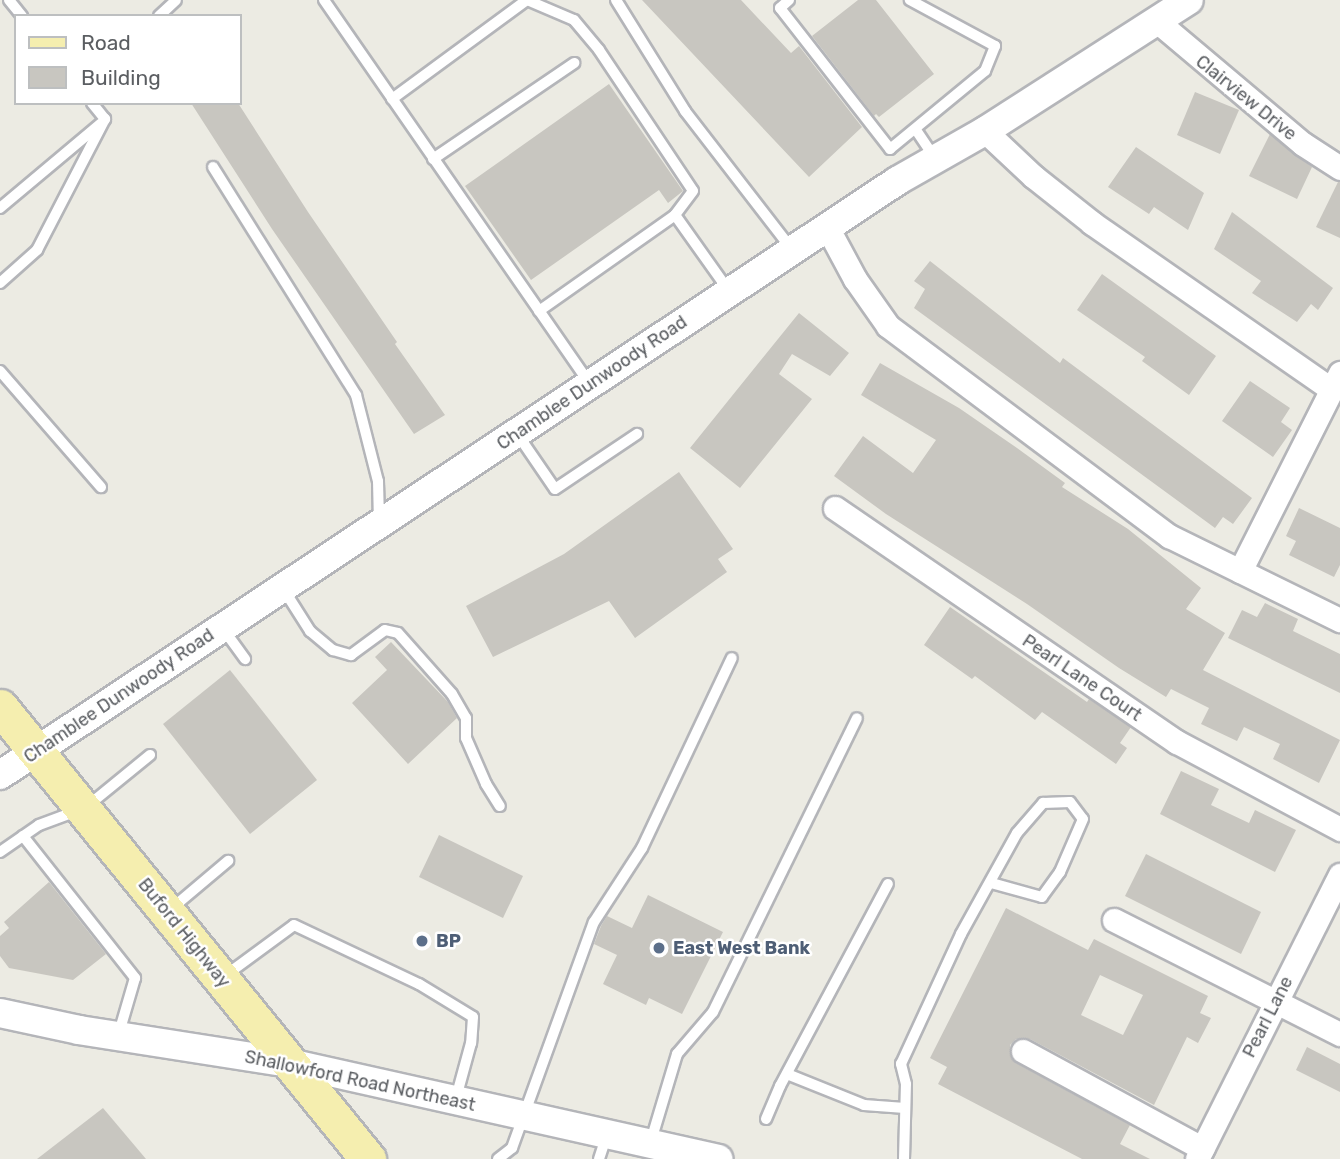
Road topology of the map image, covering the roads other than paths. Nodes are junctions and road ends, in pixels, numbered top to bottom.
1 (9, 0) edge
2 (176, 0) edge
3 (324, 0) edge
4 (616, 0) edge
5 (789, 0) edge
6 (910, 0) edge
7 (1171, 8) edge
8 (20, 14) edge
9 (161, 14) edge
10 (574, 63) dead end
11 (392, 99) junction
12 (94, 105) edge
13 (105, 119) junction
14 (916, 130) junction
15 (985, 131) junction
16 (935, 158) junction
17 (433, 159) junction
18 (213, 167) dead end
19 (1340, 168) edge
20 (0, 208) edge
21 (675, 215) junction
22 (827, 227) junction
23 (792, 250) junction
24 (0, 283) edge
25 (729, 292) junction
26 (539, 311) junction
27 (0, 371) edge
28 (1336, 381) edge
29 (590, 384) junction
30 (517, 433) junction
31 (637, 434) dead end
32 (101, 487) dead end
33 (835, 509) dead end
34 (379, 524) junction
35 (1240, 571) junction
36 (282, 588) junction
37 (1340, 620) edge
38 (222, 628) junction
39 (732, 658) dead end
40 (245, 659) dead end
41 (0, 707) edge
42 (857, 718) dead end
43 (36, 751) junction
44 (150, 755) dead end
45 (0, 775) edge
46 (500, 806) dead end
47 (85, 808) junction
48 (1340, 829) edge
49 (23, 836) junction
50 (0, 852) edge
51 (228, 861) dead end
52 (1340, 874) edge
53 (991, 883) junction
54 (888, 884) dead end
55 (168, 911) junction
56 (1114, 920) dead end
57 (221, 978) junction
58 (1276, 1002) junction
59 (0, 1013) edge
60 (1340, 1034) edge
61 (118, 1036) junction
62 (1023, 1051) dead end
63 (289, 1063) junction
64 (787, 1074) junction
65 (456, 1100) junction
66 (905, 1108) junction
67 (524, 1116) junction
68 (766, 1119) dead end
69 (650, 1144) junction
70 (603, 1147) edge
71 (1199, 1154) edge
72 (709, 1158) edge
73 (368, 1159) edge
74 (498, 1159) edge
75 (904, 1159) edge

1 - 8 lane
2 - 9 lane
3 - 11 lane
4 - 23 lane
5 - 14 lane
6 - 14 lane
7 - 15 street, Chamblee Dunwoody Road
7 - 19 street, Clairview Drive
10 - 17 lane
11 - 17 lane
11 - 21 lane
12 - 13 lane
13 - 20 lane
13 - 24 lane
14 - 16 lane
15 - 16 street, Chamblee Dunwoody Road
15 - 28 street
16 - 22 street, Chamblee Dunwoody Road
17 - 26 lane
18 - 34 lane
21 - 25 lane
21 - 26 lane
22 - 23 street, Chamblee Dunwoody Road
22 - 35 street
23 - 25 street, Chamblee Dunwoody Road
25 - 29 street, Chamblee Dunwoody Road
26 - 29 lane
27 - 32 lane
28 - 35 street
29 - 30 street, Chamblee Dunwoody Road
30 - 31 lane
30 - 34 street, Chamblee Dunwoody Road
33 - 48 street, Pearl Lane Court
34 - 36 street, Chamblee Dunwoody Road
35 - 37 street
36 - 38 street, Chamblee Dunwoody Road
36 - 46 lane
38 - 40 lane
38 - 43 street, Chamblee Dunwoody Road
39 - 67 lane
41 - 43 main road, Buford Highway
42 - 69 lane
43 - 45 street, Chamblee Dunwoody Road
43 - 47 main road, Buford Highway
44 - 47 lane
47 - 49 lane
47 - 55 main road, Buford Highway
49 - 50 lane
49 - 61 lane
51 - 55 lane
52 - 58 street, Pearl Lane
53 - 53 lane
53 - 66 lane
54 - 64 lane
55 - 57 main road, Buford Highway
56 - 58 street
57 - 63 main road, Buford Highway
57 - 65 lane
58 - 60 street
58 - 71 street, Pearl Lane
59 - 61 street, Shallowford Road Northeast
61 - 63 street, Shallowford Road Northeast
62 - 71 street
63 - 65 street, Shallowford Road Northeast
63 - 73 main road, Buford Highway
64 - 66 lane
64 - 68 lane
65 - 67 street, Shallowford Road Northeast
66 - 75 lane
67 - 70 street, Shallowford Road Northeast
67 - 74 lane
69 - 70 street, Shallowford Road Northeast
69 - 72 street, Shallowford Road Northeast

